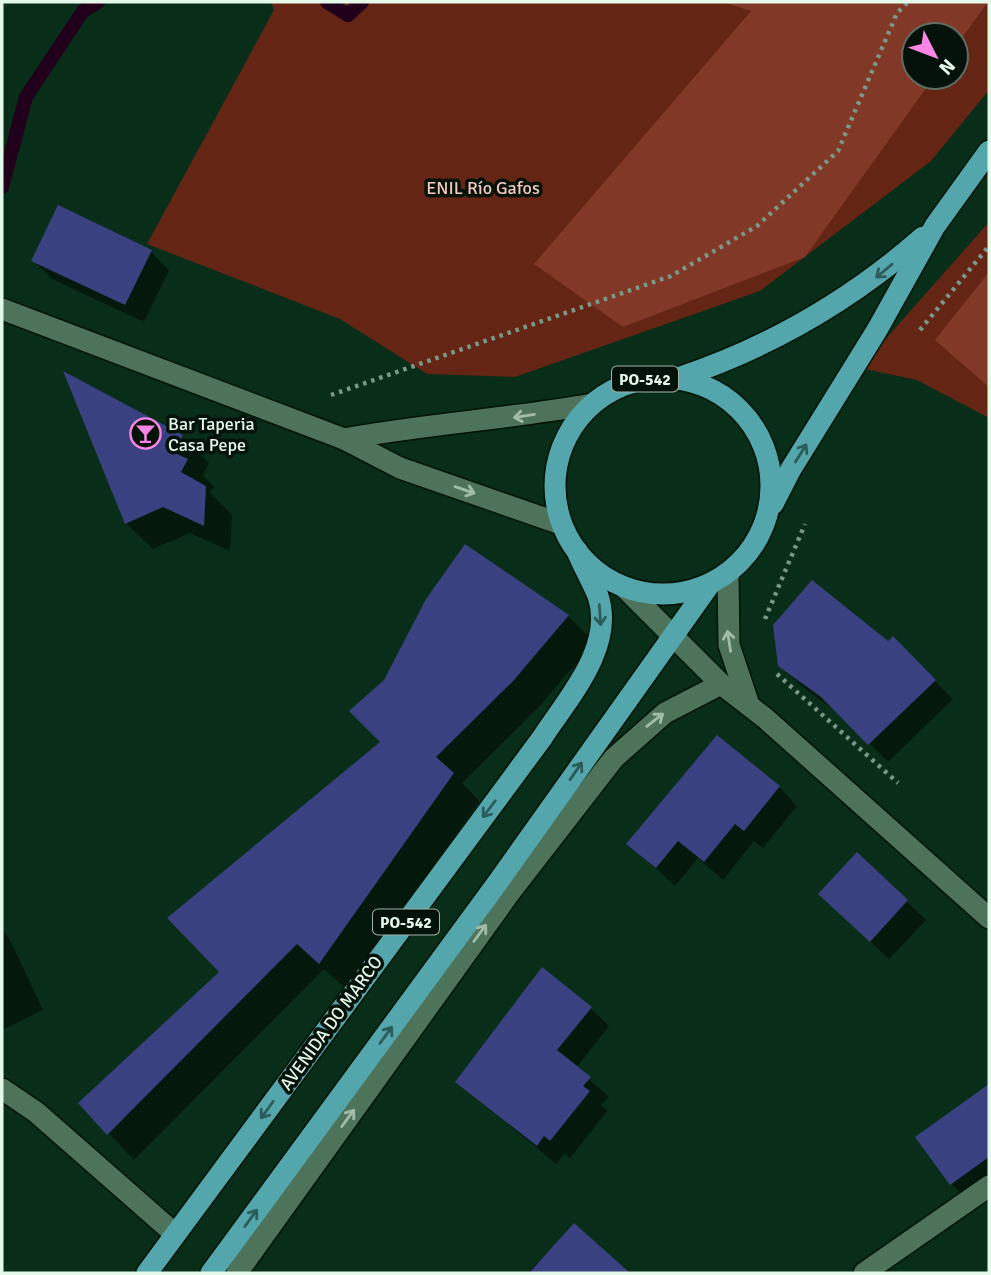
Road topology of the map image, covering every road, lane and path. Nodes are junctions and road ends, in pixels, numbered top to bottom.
1 (908, 2) edge
2 (989, 151) edge
3 (935, 226) junction
4 (989, 246) edge
5 (2, 309) edge
6 (918, 332) dead end
7 (678, 378) junction
8 (592, 404) junction
9 (278, 414) junction
10 (344, 439) junction
11 (769, 513) junction
12 (810, 515) dead end
13 (561, 524) junction
14 (577, 551) junction
15 (719, 579) junction
16 (625, 588) junction
17 (764, 623) dead end
18 (671, 635) junction
19 (774, 671) dead end
20 (721, 684) junction
21 (749, 705) junction
22 (898, 783) dead end
23 (989, 918) edge
24 (2, 1088) edge
25 (989, 1186) edge
26 (175, 1234) junction
27 (217, 1271) edge
28 (147, 1273) edge
29 (237, 1273) edge
30 (864, 1273) edge

1 - 9 path
2 - 3 main road
3 -> 7 main road
11 -> 3 main road
4 - 6 path
5 - 9 street
7 - 8 main road, PO-542
7 - 11 main road, PO-542
8 -> 10 street
8 - 13 main road, PO-542
9 - 10 street
10 -> 13 street
11 - 15 main road, PO-542
12 - 17 path
13 - 14 main road, PO-542
14 - 16 main road, PO-542
14 -> 26 main road, AVENIDA DO MARCO / PO-542
15 - 16 main road, PO-542
15 - 18 main road, PO-542
21 -> 15 street
16 - 18 street
18 - 20 street
27 -> 18 main road, PO-542
19 - 22 path
20 - 21 street
29 -> 20 street
21 - 23 street
24 - 26 street
25 - 30 street
26 - 28 main road, AVENIDA DO MARCO / PO-542

